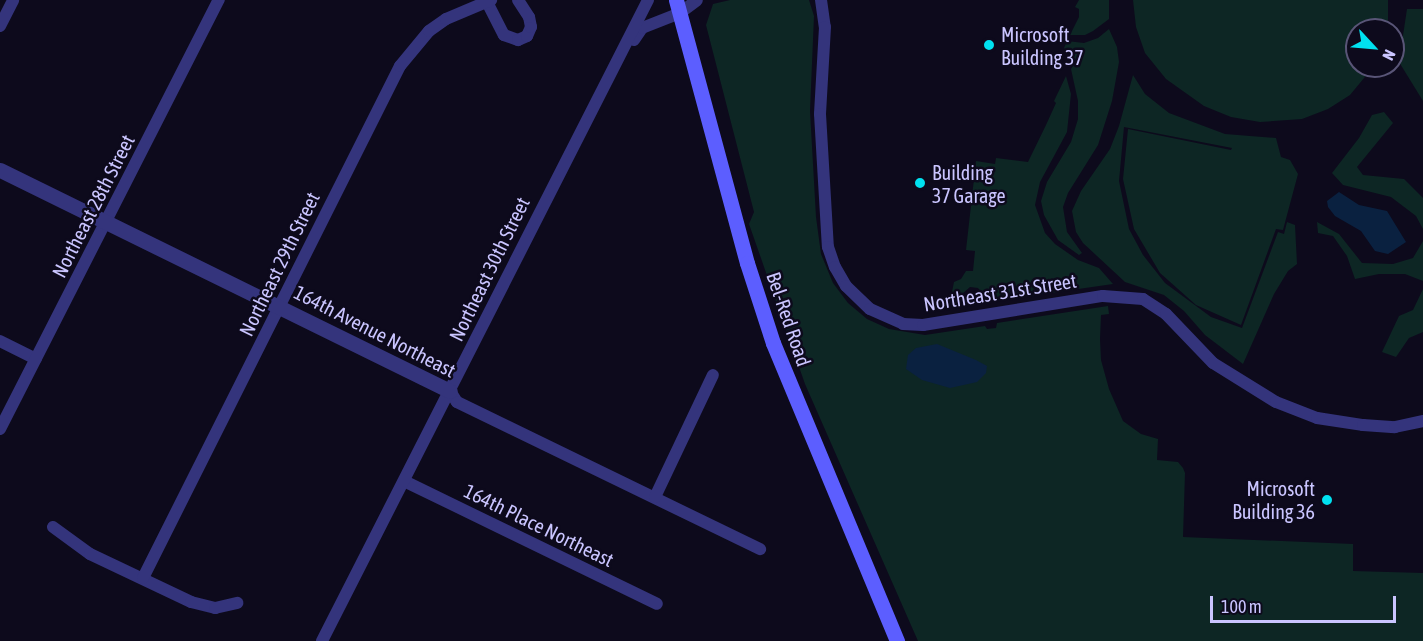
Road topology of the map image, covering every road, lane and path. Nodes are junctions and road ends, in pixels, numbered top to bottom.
1 (13, 0) edge
2 (219, 0) edge
3 (518, 0) edge
4 (648, 0) edge
5 (697, 0) edge
6 (821, 0) edge
7 (489, 1) edge
8 (678, 7) edge
9 (0, 26) edge
10 (609, 74) junction
11 (0, 170) edge
12 (107, 223) junction
13 (280, 307) junction
14 (0, 341) edge
15 (36, 359) junction
16 (713, 375) dead end
17 (450, 391) junction
18 (1423, 421) edge
19 (0, 429) edge
20 (404, 481) junction
21 (655, 497) junction
22 (53, 527) dead end
23 (760, 549) dead end
24 (143, 578) junction
25 (237, 603) dead end
26 (657, 604) dead end
27 (323, 640) edge
28 (897, 641) edge

1 - 9 street
2 - 12 street, Northeast 28th Street
3 - 7 street, Northeast 29th Street
4 - 10 street, Northeast 30th Street
5 - 8 street, Northeast 30th Street
6 - 18 street, Northeast 31st Street
7 - 13 street, Northeast 29th Street
8 - 10 street, Northeast 30th Street
8 - 28 main road, Bel-Red Road
10 - 17 street, Northeast 30th Street
11 - 12 street, 164th Avenue Northeast
12 - 13 street, 164th Avenue Northeast
12 - 15 street, Northeast 28th Street
13 - 17 street, 164th Avenue Northeast
13 - 24 street, Northeast 29th Street
14 - 15 street
15 - 19 street, Northeast 28th Street
16 - 21 street
17 - 20 street, Northeast 30th Street
17 - 21 street, 164th Avenue Northeast
20 - 26 street, 164th Place Northeast
20 - 27 street, Northeast 30th Street
21 - 23 street, 164th Avenue Northeast
22 - 24 street
24 - 25 street

